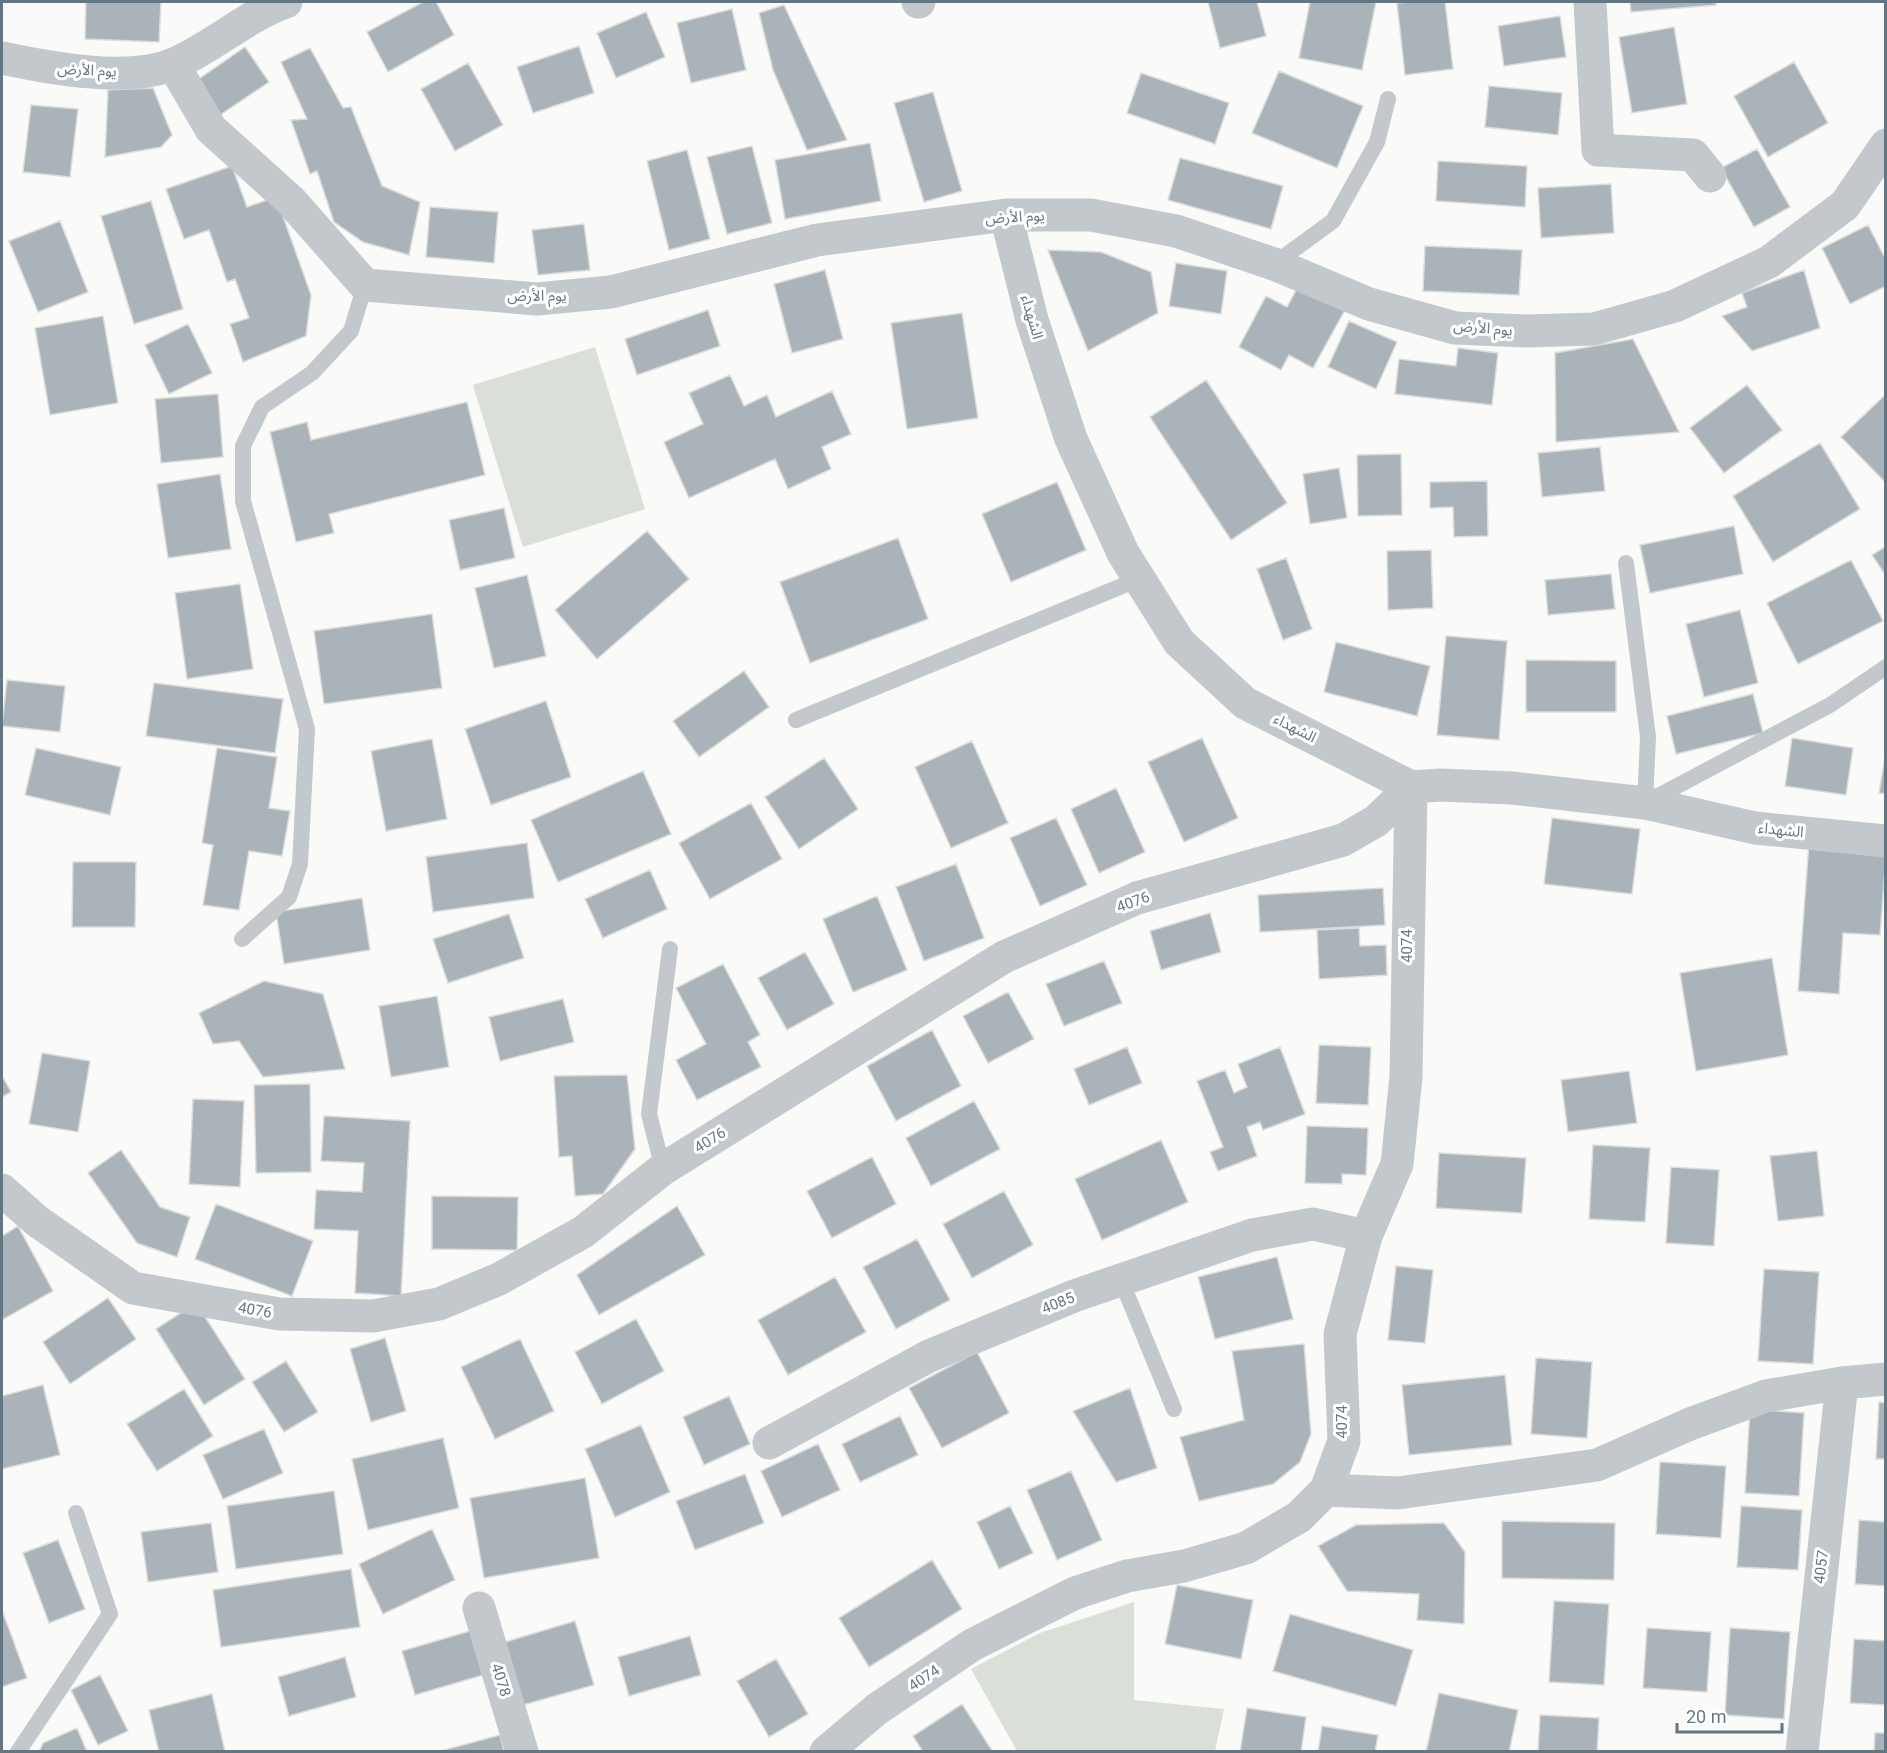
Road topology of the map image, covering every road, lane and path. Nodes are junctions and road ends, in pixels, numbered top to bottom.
1 (286, 2) edge
2 (1590, 2) edge
3 (2, 58) edge
4 (173, 64) junction
5 (1388, 99) dead end
6 (1886, 145) edge
7 (1710, 176) dead end
8 (1006, 215) junction
9 (1274, 264) junction
10 (366, 285) junction
11 (1626, 563) dead end
12 (1139, 579) junction
13 (1886, 667) edge
14 (796, 720) dead end
15 (1411, 787) junction
16 (1645, 803) junction
17 (1886, 841) edge
18 (242, 939) dead end
19 (670, 950) dead end
20 (663, 1169) junction
21 (2, 1190) edge
22 (1366, 1236) junction
23 (1121, 1280) junction
24 (1886, 1379) edge
25 (1842, 1383) junction
26 (1174, 1409) dead end
27 (769, 1443) dead end
28 (1326, 1490) junction
29 (76, 1513) dead end
30 (479, 1608) dead end
31 (18, 1752) edge
32 (522, 1752) edge
33 (826, 1752) edge
34 (1802, 1752) edge

1 - 4 street, يوم الأرض
2 - 7 street
3 - 4 street, يوم الأرض
4 - 10 street
5 - 9 lane
6 - 9 street, يوم الأرض
8 - 9 street, يوم الأرض
8 - 10 street, يوم الأرض
8 - 12 street, الشهداء
10 - 18 lane
11 - 16 lane
12 - 14 lane
12 - 15 street, الشهداء
13 - 16 lane
15 - 16 street, الشهداء
15 - 20 street, 4076
15 - 22 street, 4074
16 - 17 street, الشهداء
19 - 20 lane
20 - 21 street, 4076
22 - 23 street, 4085
22 - 28 street, 4074
23 - 26 lane
23 - 27 street, 4085
24 - 25 street
25 - 28 street
25 - 34 street, 4057
28 - 33 street, 4074
29 - 31 lane
30 - 32 street, 4078

